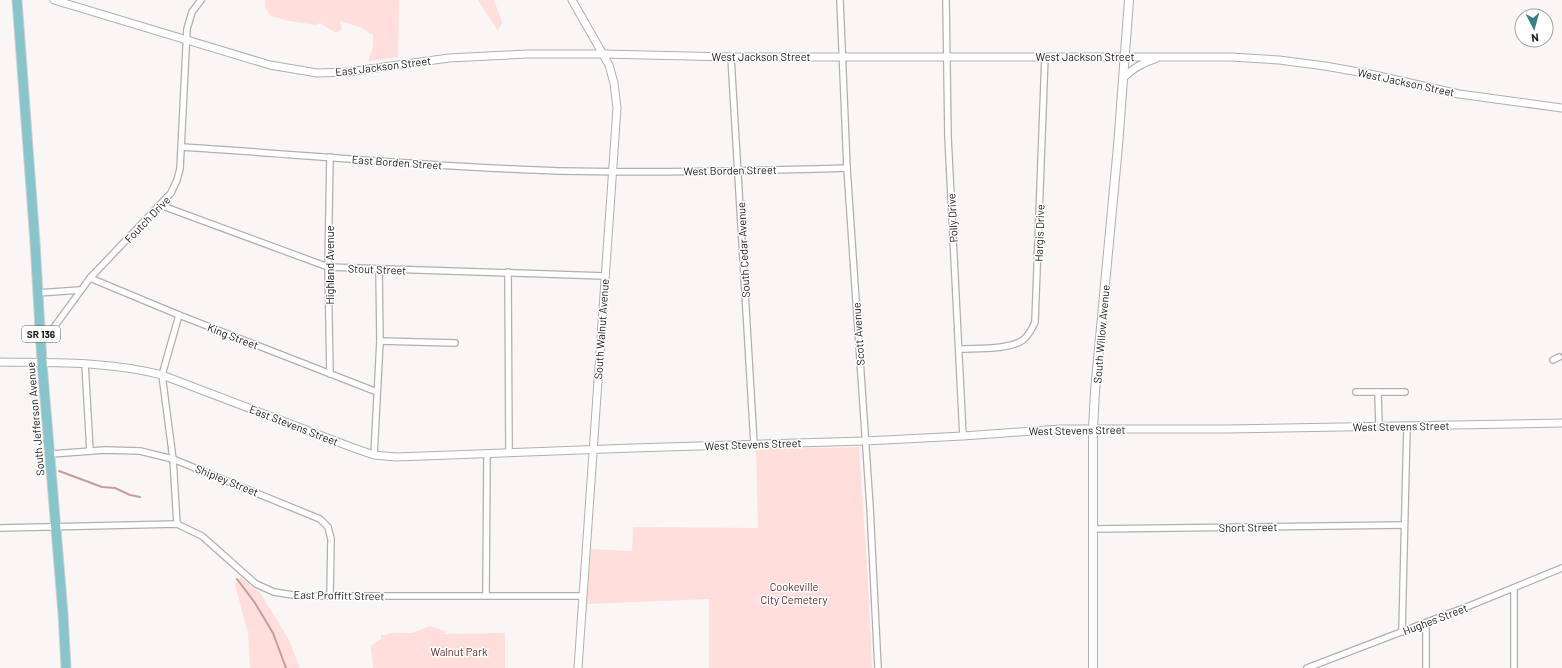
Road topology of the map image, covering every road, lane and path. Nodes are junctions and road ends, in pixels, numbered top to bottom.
1 (17, 0) edge
2 (54, 0) edge
3 (201, 0) edge
4 (572, 0) edge
5 (840, 0) edge
6 (946, 0) edge
7 (1129, 0) edge
8 (187, 39) junction
9 (603, 54) junction
10 (843, 56) junction
11 (1045, 56) junction
12 (731, 57) junction
13 (947, 57) junction
14 (1124, 57) junction
15 (1163, 57) junction
16 (1123, 78) junction
17 (1562, 108) edge
18 (182, 147) junction
19 (330, 157) junction
20 (847, 168) junction
21 (738, 171) junction
22 (613, 172) junction
23 (160, 205) junction
24 (328, 267) junction
25 (378, 269) junction
26 (508, 272) junction
27 (605, 276) junction
28 (90, 278) junction
29 (80, 290) junction
30 (38, 293) junction
31 (179, 315) junction
32 (41, 340) junction
33 (380, 341) junction
34 (455, 343) dead end
35 (959, 349) junction
36 (1559, 357) dead end
37 (1553, 360) dead end
38 (0, 362) edge
39 (42, 363) junction
40 (85, 364) junction
41 (330, 374) junction
42 (162, 376) junction
43 (377, 392) junction
44 (1356, 392) dead end
45 (1378, 392) junction
46 (1405, 392) dead end
47 (1562, 423) edge
48 (1379, 426) junction
49 (1407, 426) junction
50 (1093, 429) junction
51 (963, 436) junction
52 (865, 441) junction
53 (754, 444) junction
54 (592, 449) junction
55 (90, 451) junction
56 (510, 453) junction
57 (51, 454) junction
58 (487, 454) junction
59 (374, 455) junction
60 (173, 459) junction
61 (177, 524) junction
62 (1404, 525) junction
63 (56, 526) junction
64 (0, 528) edge
65 (1093, 529) junction
66 (1562, 568) edge
67 (1514, 588) junction
68 (486, 595) junction
69 (330, 596) junction
70 (582, 596) junction
71 (1426, 623) junction
72 (1402, 632) junction
73 (66, 668) edge
74 (578, 668) edge
75 (878, 668) edge
76 (1093, 668) edge
77 (1307, 668) edge
78 (1426, 668) edge
79 (1514, 668) edge

1 - 30 main road, South Jefferson Avenue / SR 136
2 - 8 street, East Jackson Street
3 - 8 street, Foutch Drive
4 - 9 street, South Walnut Avenue
5 - 10 street, Scott Avenue
6 - 13 street, Polly Drive
7 - 14 main road, South Willow Avenue
8 - 9 street, East Jackson Street
8 - 18 street, Foutch Drive
9 - 12 street, West Jackson Street
9 - 22 street, South Walnut Avenue
10 - 12 street, West Jackson Street
10 - 13 street, West Jackson Street
10 - 20 street, Scott Avenue
11 - 13 street, West Jackson Street
11 - 14 street, West Jackson Street
11 - 35 street, Hargis Drive
12 - 21 street, South Cedar Avenue
13 - 35 street, Polly Drive
14 - 15 street, West Jackson Street
14 - 16 main road, South Willow Avenue
15 - 16 street
15 - 17 street, West Jackson Street
16 - 50 main road, South Willow Avenue
18 - 19 street, East Borden Street
18 - 23 street, Foutch Drive
19 - 22 street, East Borden Street
19 - 24 street, Highland Avenue
20 - 21 street, West Borden Street
20 - 52 street, Scott Avenue
21 - 22 street, West Borden Street
21 - 53 street, South Cedar Avenue
22 - 27 street, South Walnut Avenue
23 - 24 street, Stout Street
23 - 28 street, Foutch Drive
24 - 25 street, Stout Street
24 - 41 street, Highland Avenue
25 - 26 street, Stout Street
25 - 33 street
26 - 27 street, Stout Street
26 - 56 street
27 - 54 street, South Walnut Avenue
28 - 29 street, Foutch Drive
28 - 31 street, King Street
29 - 30 street
29 - 32 street, Foutch Drive
30 - 32 main road, South Jefferson Avenue / SR 136
31 - 41 street, King Street
31 - 42 street
32 - 39 main road, South Jefferson Avenue / SR 136
33 - 34 street
33 - 43 street
35 - 51 street, Polly Drive
36 - 37 street
38 - 39 street, East Stevens Street
39 - 40 street, East Stevens Street
39 - 57 main road, South Jefferson Avenue / SR 136
40 - 42 street, East Stevens Street
40 - 55 street
41 - 43 street, King Street
42 - 59 street, East Stevens Street
42 - 60 street
43 - 59 street
44 - 45 street
45 - 46 street
45 - 48 street
47 - 49 street, West Stevens Street
48 - 49 street, West Stevens Street
48 - 50 street, West Stevens Street
49 - 62 street
50 - 51 street, West Stevens Street
50 - 65 main road, South Willow Avenue
51 - 52 street, West Stevens Street
52 - 53 street, West Stevens Street
52 - 75 street, Scott Avenue
53 - 54 street, West Stevens Street
54 - 56 street, East Stevens Street
54 - 70 street, South Walnut Avenue
55 - 57 street, Shipley Street
55 - 60 street, Shipley Street
56 - 58 street, East Stevens Street
57 - 63 main road, South Jefferson Avenue / SR 136
58 - 59 street, East Stevens Street
58 - 68 street
60 - 61 street
60 - 69 street, Shipley Street
61 - 63 street, East Proffitt Street
61 - 69 street, East Proffitt Street
62 - 65 street, Short Street
62 - 72 street
63 - 64 street, East Proffitt Street
63 - 73 main road, South Jefferson Avenue / SR 136
65 - 76 main road, South Willow Avenue
66 - 67 street, Hughes Street
67 - 71 street, Hughes Street
67 - 79 street
68 - 69 street, East Proffitt Street
68 - 70 street, East Proffitt Street
70 - 74 street, South Walnut Avenue
71 - 72 street, Hughes Street
71 - 78 street
72 - 77 street, Hughes Street

